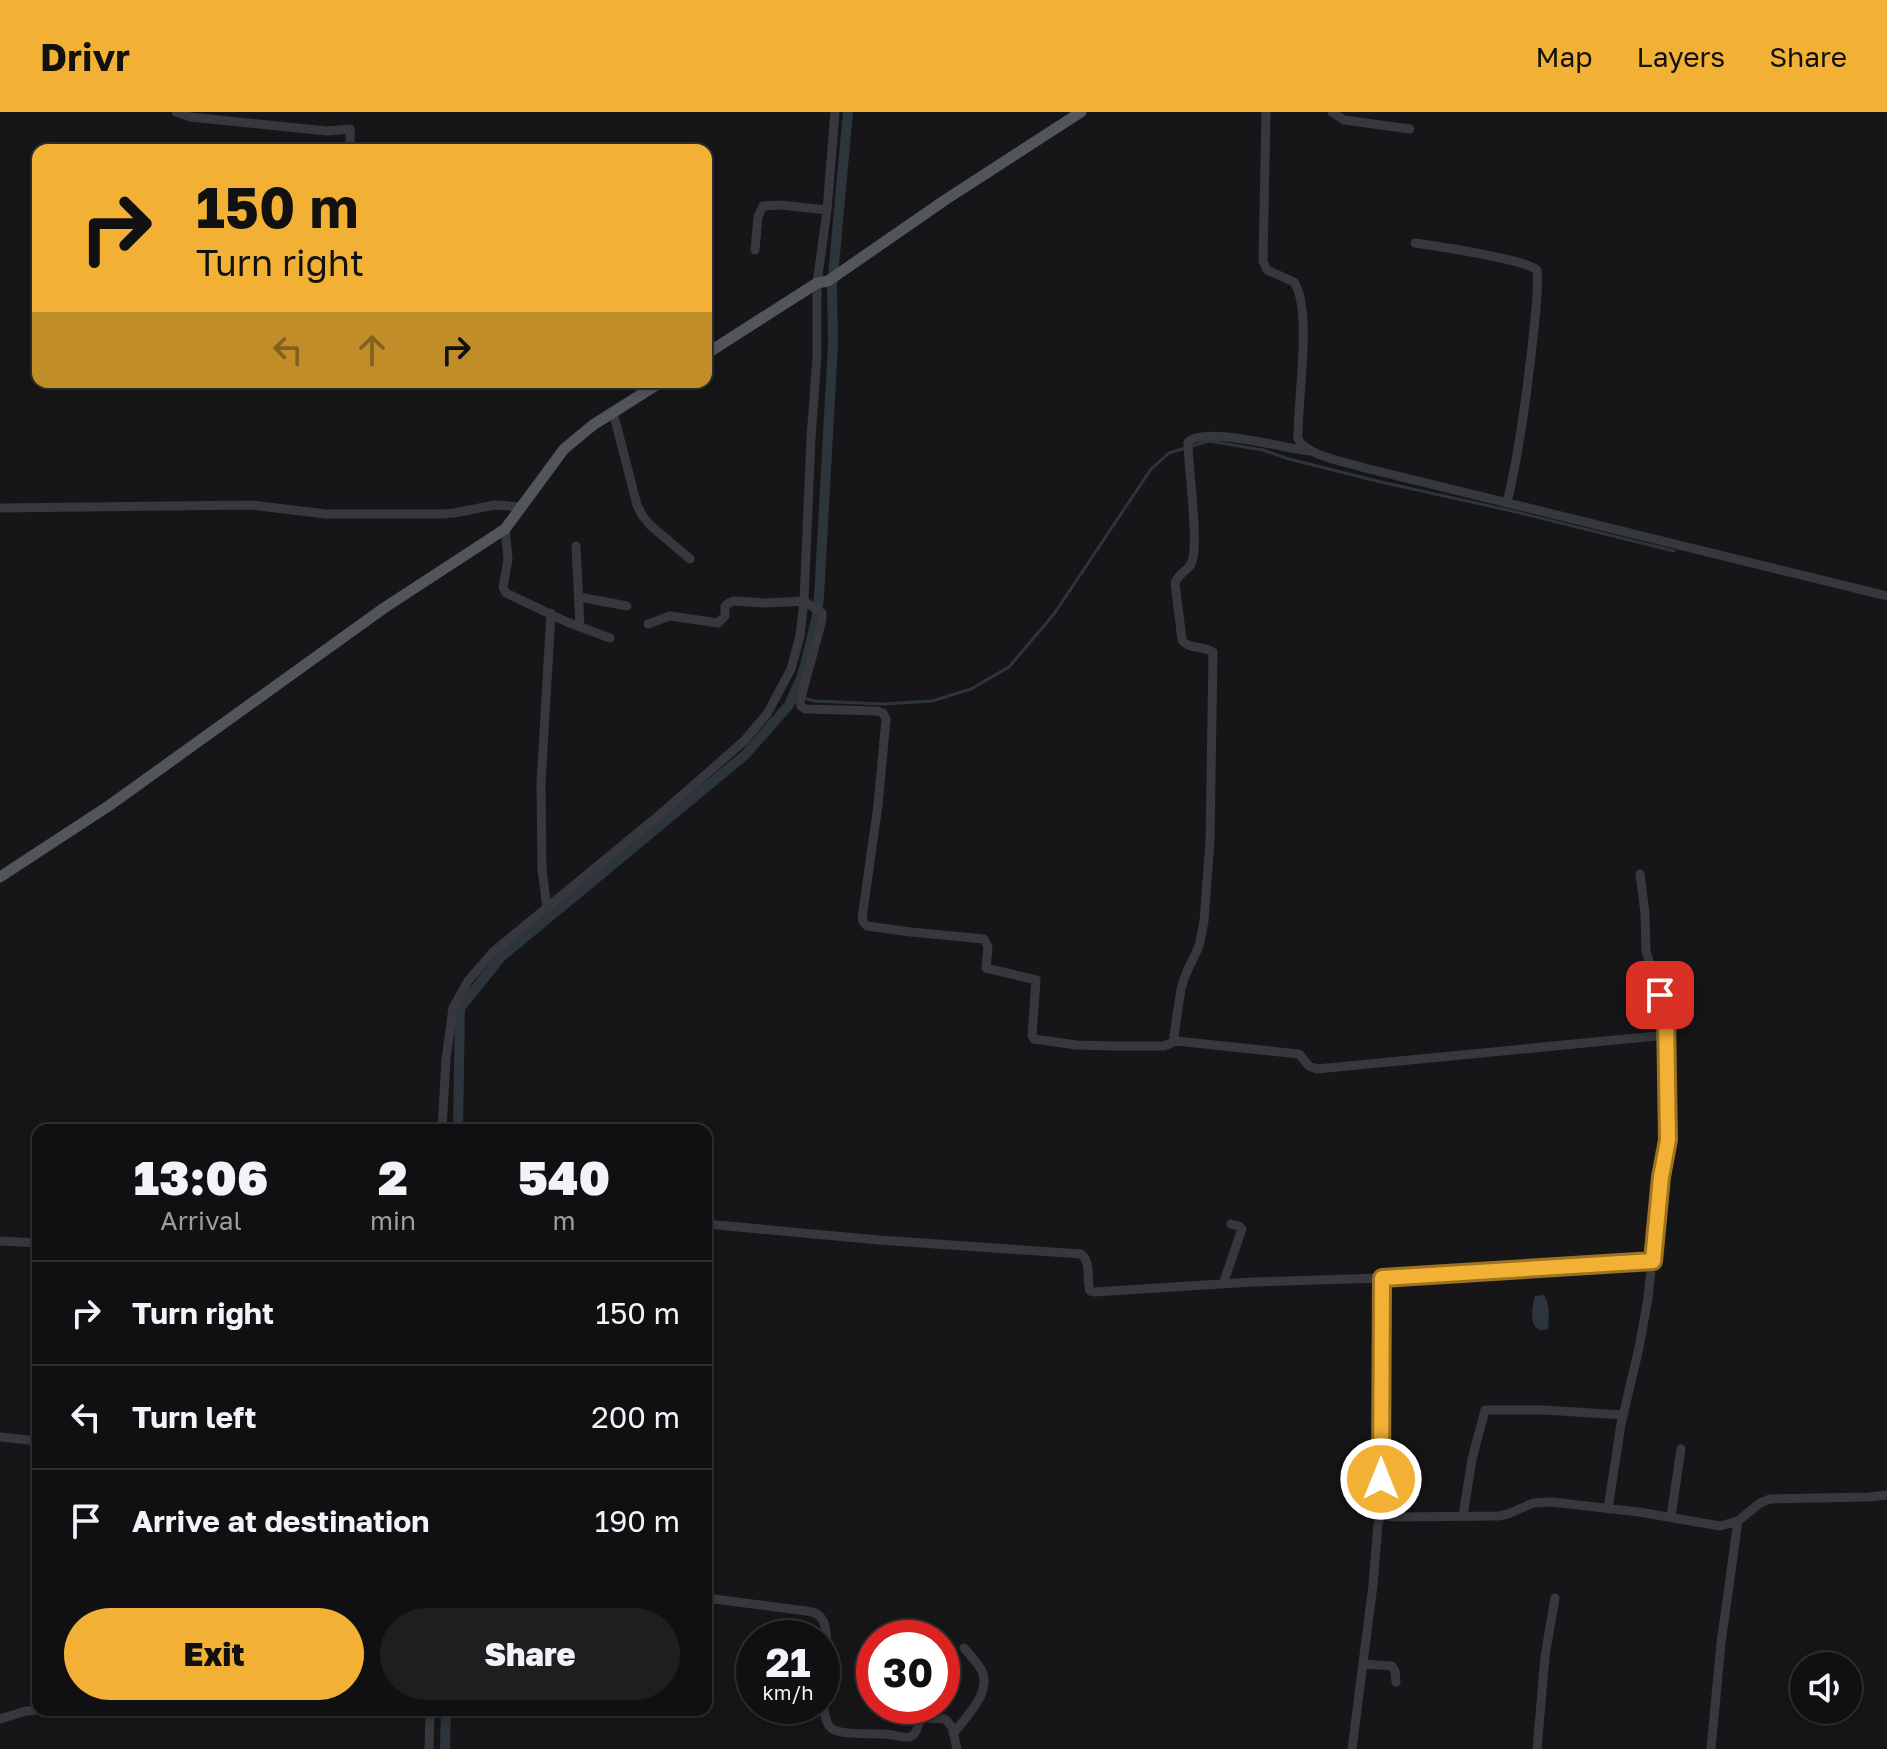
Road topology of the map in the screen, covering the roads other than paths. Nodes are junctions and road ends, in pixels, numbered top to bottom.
1 (176, 112) edge
2 (835, 112) edge
3 (1081, 112) edge
4 (1266, 112) edge
5 (1332, 112) edge
6 (1410, 129) dead end
7 (351, 144) edge
8 (827, 210) junction
9 (1415, 243) dead end
10 (755, 250) dead end
11 (828, 280) junction
12 (712, 350) edge
13 (651, 388) edge
14 (613, 412) junction
15 (1309, 451) junction
16 (1507, 503) junction
17 (522, 507) junction
18 (0, 508) edge
19 (505, 529) junction
20 (576, 546) dead end
21 (690, 559) dead end
22 (1887, 596) edge
23 (579, 597) junction
24 (808, 604) junction
25 (627, 606) dead end
26 (551, 613) junction
27 (648, 624) dead end
28 (580, 627) junction
29 (610, 638) dead end
30 (1640, 874) dead end
31 (0, 877) edge
32 (547, 908) junction
33 (1667, 1035) junction
34 (1176, 1041) junction
35 (442, 1124) edge
36 (1231, 1224) dead end
37 (712, 1225) edge
38 (0, 1241) edge
39 (32, 1243) edge
40 (1653, 1261) junction
41 (1382, 1278) junction
42 (1223, 1284) junction
43 (1623, 1415) junction
44 (0, 1437) edge
45 (32, 1440) edge
46 (1681, 1449) dead end
47 (1887, 1495) edge
48 (1383, 1508) junction
49 (1608, 1509) junction
50 (1463, 1516) junction
51 (1671, 1517) junction
52 (1738, 1521) junction
53 (1555, 1598) dead end
54 (712, 1599) edge
55 (964, 1648) dead end
56 (1363, 1664) junction
57 (1396, 1682) dead end
58 (32, 1711) edge
59 (430, 1716) edge
60 (0, 1719) edge
61 (954, 1733) junction
62 (429, 1749) edge
63 (957, 1749) edge
64 (1352, 1749) edge
65 (1537, 1749) edge
66 (1711, 1749) edge

1 - 7 street
2 - 8 street
3 - 11 main road
4 - 15 street
5 - 6 street
8 - 10 street
8 - 11 street
9 - 16 street
11 - 12 main road
11 - 24 street
13 - 14 main road
14 - 17 main road
14 - 21 street
15 - 16 street
15 - 34 street
16 - 22 street
17 - 18 street
17 - 19 main road
19 - 26 street
19 - 31 main road
20 - 23 street
23 - 25 street
23 - 28 street
24 - 27 street
24 - 32 street
24 - 34 street
26 - 28 street
26 - 32 street
28 - 29 street
30 - 33 street
32 - 35 street
33 - 34 street
33 - 40 street
36 - 42 street
37 - 42 street
38 - 39 street
40 - 41 street
40 - 43 street
41 - 42 street
41 - 48 street
43 - 49 street
43 - 50 street
44 - 45 street
46 - 51 street
47 - 52 street
48 - 50 street
48 - 56 street
49 - 50 street
49 - 51 street
51 - 52 street
52 - 66 street
53 - 65 street
54 - 61 street
55 - 61 street
56 - 57 street
56 - 64 street
58 - 60 street
59 - 62 street
61 - 63 street

